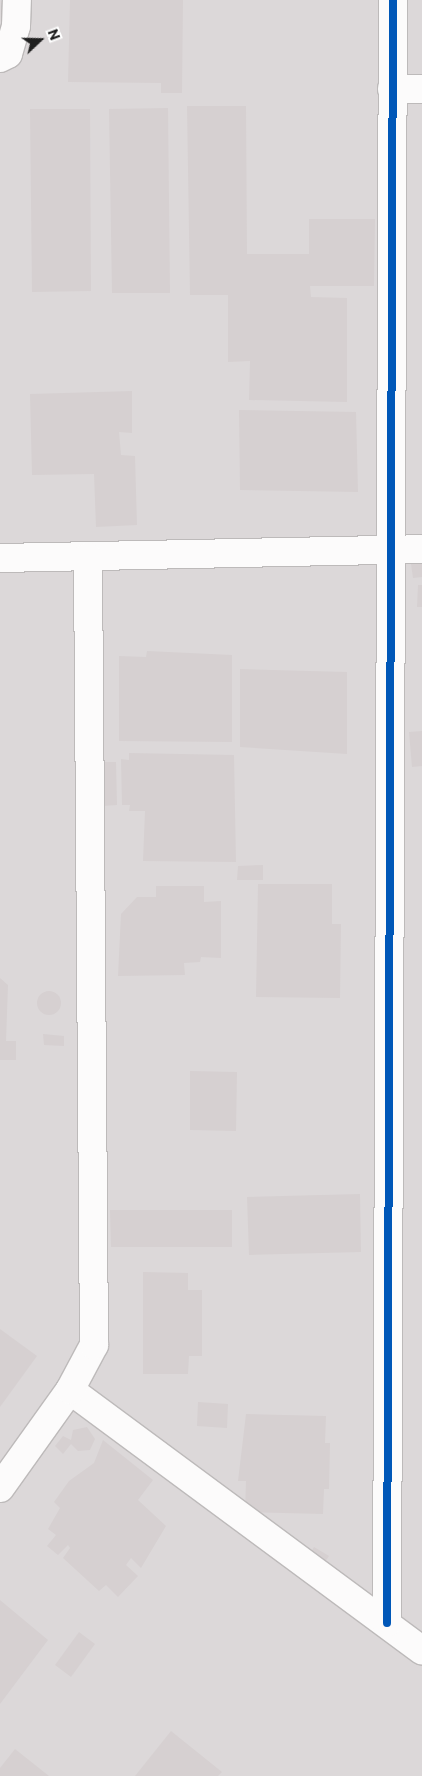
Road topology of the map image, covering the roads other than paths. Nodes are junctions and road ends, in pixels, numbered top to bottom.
1 (17, 0) edge
2 (393, 0) edge
3 (0, 58) edge
4 (392, 89) junction
5 (422, 89) edge
6 (391, 550) junction
7 (422, 550) edge
8 (88, 557) junction
9 (0, 558) edge
10 (70, 1390) junction
11 (0, 1488) edge
12 (387, 1623) junction
13 (422, 1650) edge

1 - 3 street
2 - 4 street
4 - 5 street
4 - 6 street
6 - 7 street
6 - 8 street
6 - 12 street
8 - 9 street
8 - 10 street
10 - 11 street
10 - 12 street
12 - 13 street

